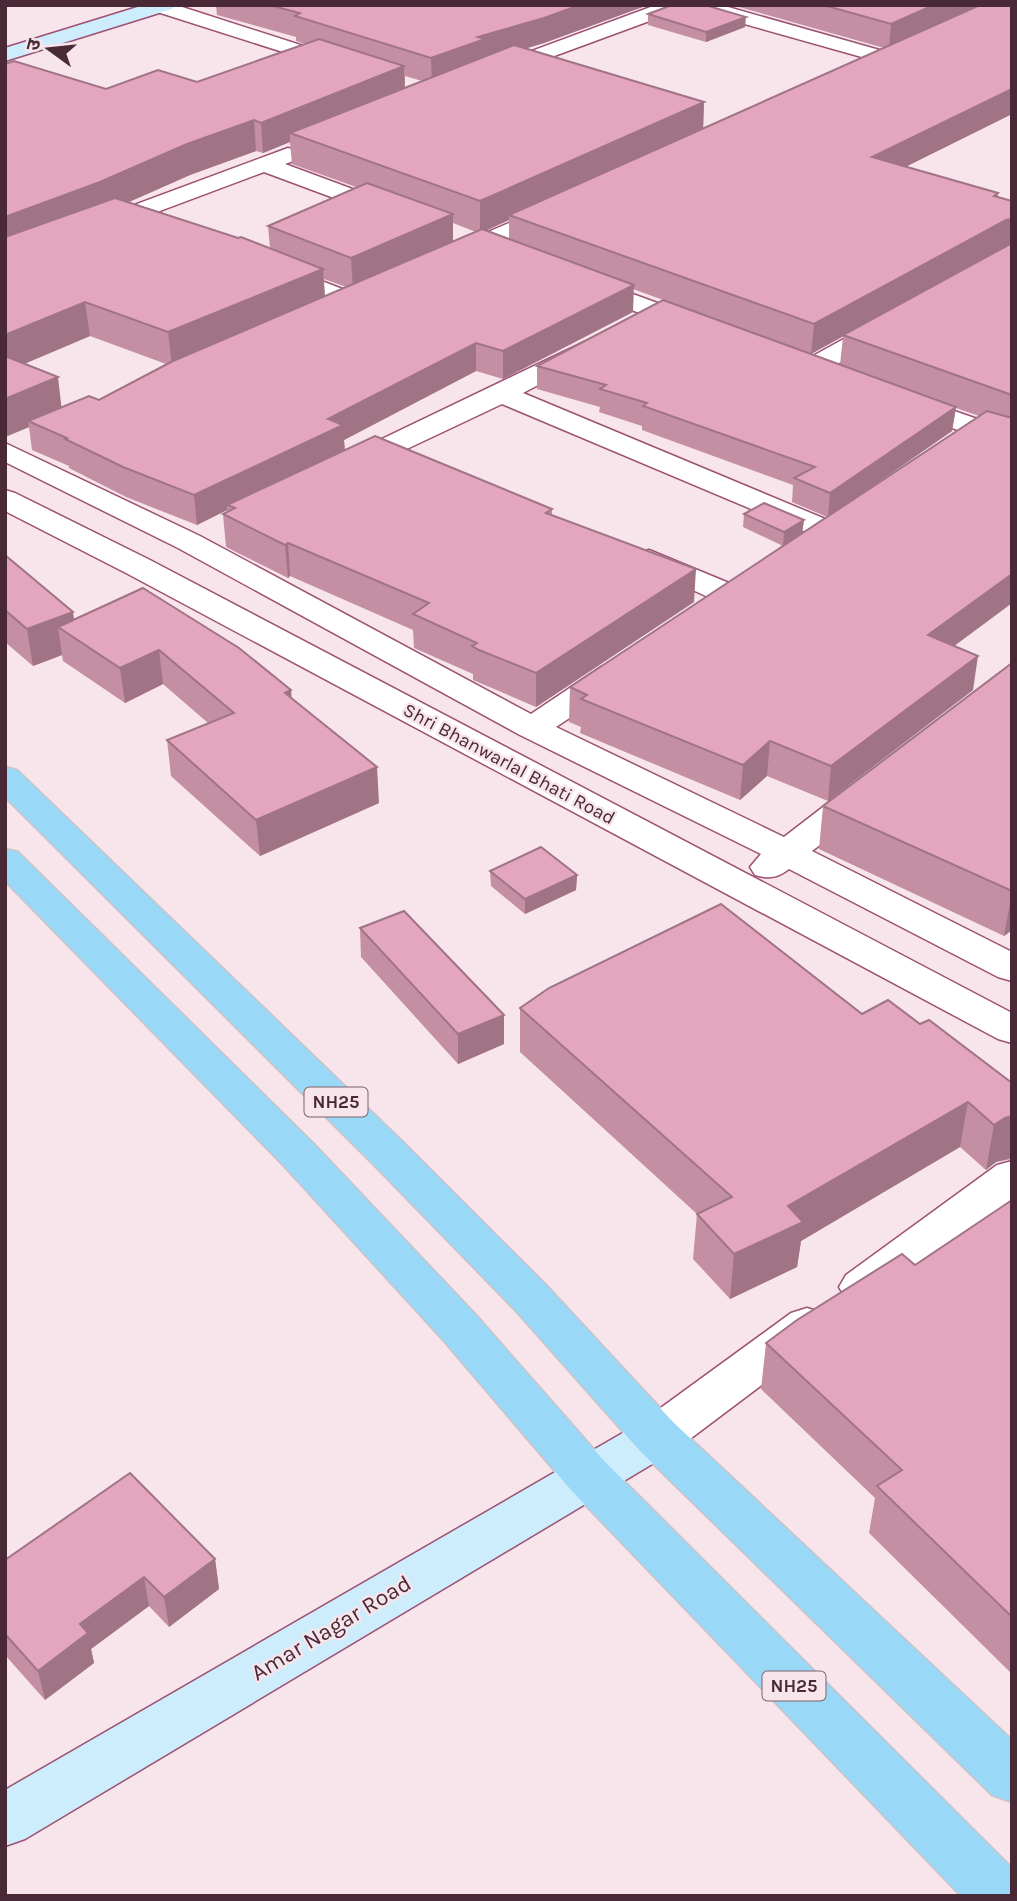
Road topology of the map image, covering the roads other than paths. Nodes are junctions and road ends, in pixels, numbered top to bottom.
1 (111, 5) edge
2 (674, 5) edge
3 (698, 5) edge
4 (160, 6) edge
5 (5, 38) edge
6 (914, 48) edge
7 (5, 55) edge
8 (890, 59) junction
9 (513, 64) junction
10 (355, 69) edge
11 (552, 76) edge
12 (853, 76) edge
13 (467, 81) edge
14 (313, 144) edge
15 (264, 164) junction
16 (580, 199) edge
17 (132, 214) junction
18 (416, 220) edge
19 (169, 228) edge
20 (441, 230) edge
21 (479, 244) junction
22 (517, 258) edge
23 (5, 262) edge
24 (256, 263) edge
25 (429, 267) edge
26 (556, 273) edge
27 (379, 290) edge
28 (354, 302) junction
29 (658, 312) junction
30 (330, 313) edge
31 (905, 315) edge
32 (722, 335) edge
33 (786, 358) edge
34 (811, 368) junction
35 (837, 377) edge
36 (501, 394) junction
37 (888, 396) edge
38 (1012, 441) edge
39 (395, 444) junction
40 (14, 447) edge
41 (432, 461) edge
42 (322, 479) edge
43 (5, 499) edge
44 (201, 536) junction
45 (618, 545) edge
46 (797, 553) edge
47 (139, 567) junction
48 (697, 618) edge
49 (642, 654) edge
50 (532, 728) junction
51 (5, 777) edge
52 (883, 779) edge
53 (787, 853) junction
54 (5, 860) edge
55 (741, 887) junction
56 (1012, 968) edge
57 (1012, 1030) edge
58 (1012, 1176) edge
59 (657, 1437) junction
60 (588, 1476) junction
61 (1012, 1777) edge
62 (5, 1820) edge
63 (1000, 1896) edge

1 - 5 street
2 - 9 street
3 - 8 street
4 - 7 street
4 - 10 street
6 - 8 street
8 - 12 street
9 - 11 street
9 - 13 street
14 - 15 street
15 - 17 street
15 - 18 street
16 - 21 street
17 - 19 street
17 - 23 street
20 - 21 street
21 - 22 street
21 - 25 street
24 - 28 street
26 - 29 street
27 - 28 street
28 - 30 street
29 - 32 street
29 - 36 street
31 - 34 street
33 - 34 street
34 - 35 street
36 - 39 street
36 - 46 street
37 - 38 street
39 - 41 street
39 - 42 street
40 - 44 street
43 - 47 street, Shri Bhanwarlal Bhati Road
44 - 47 street
44 - 50 street
45 - 48 street
47 - 55 street, Shri Bhanwarlal Bhati Road
49 - 50 street
50 - 53 street
51 - 59 main road, NH25
52 - 53 street
53 - 55 street
53 - 56 street
54 - 60 main road, NH25
55 - 57 street, Shri Bhanwarlal Bhati Road
58 - 59 street
59 - 60 street, Amar Nagar Road
59 - 61 main road, NH25
60 - 62 street, Amar Nagar Road
60 - 63 main road, NH25

